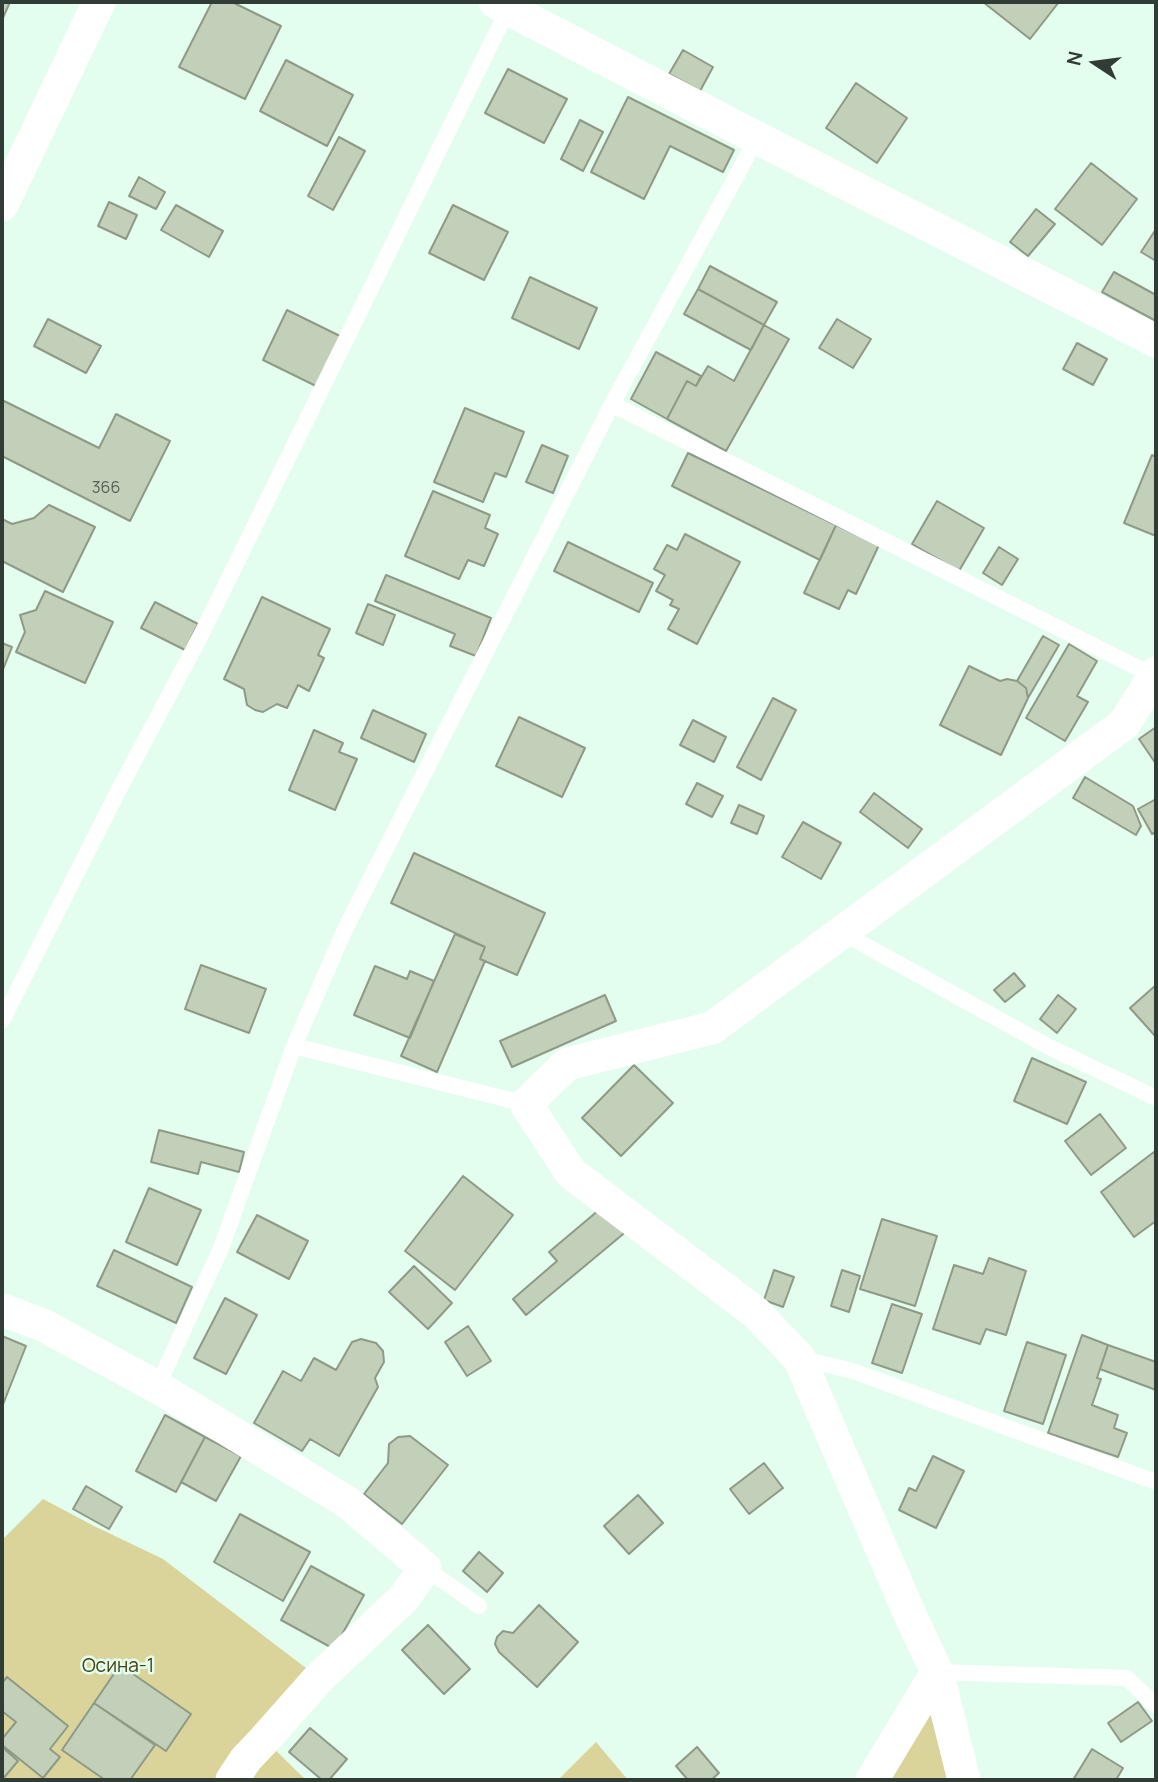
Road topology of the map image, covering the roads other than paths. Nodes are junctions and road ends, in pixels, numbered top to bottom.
1 (99, 2) edge
2 (501, 5) edge
3 (757, 138) junction
4 (2, 205) edge
5 (1156, 341) edge
6 (612, 404) junction
7 (1156, 676) edge
8 (841, 932) junction
9 (2, 1021) edge
10 (294, 1046) junction
11 (1156, 1098) edge
12 (526, 1104) junction
13 (2, 1310) edge
14 (799, 1358) junction
15 (157, 1387) junction
16 (1156, 1482) edge
17 (425, 1568) junction
18 (479, 1606) dead end
19 (937, 1672) junction
20 (1156, 1706) edge
21 (232, 1780) edge
22 (872, 1780) edge
23 (964, 1780) edge

1 - 4 street
2 - 3 street
2 - 9 lane
3 - 5 street
3 - 6 lane
6 - 7 lane
6 - 10 lane
7 - 8 street
8 - 11 lane
8 - 12 street
10 - 12 lane
10 - 15 lane
12 - 14 street
13 - 15 street
14 - 16 lane
14 - 19 street
15 - 17 street
17 - 18 lane
17 - 21 street
19 - 20 lane
19 - 22 street
19 - 23 street

